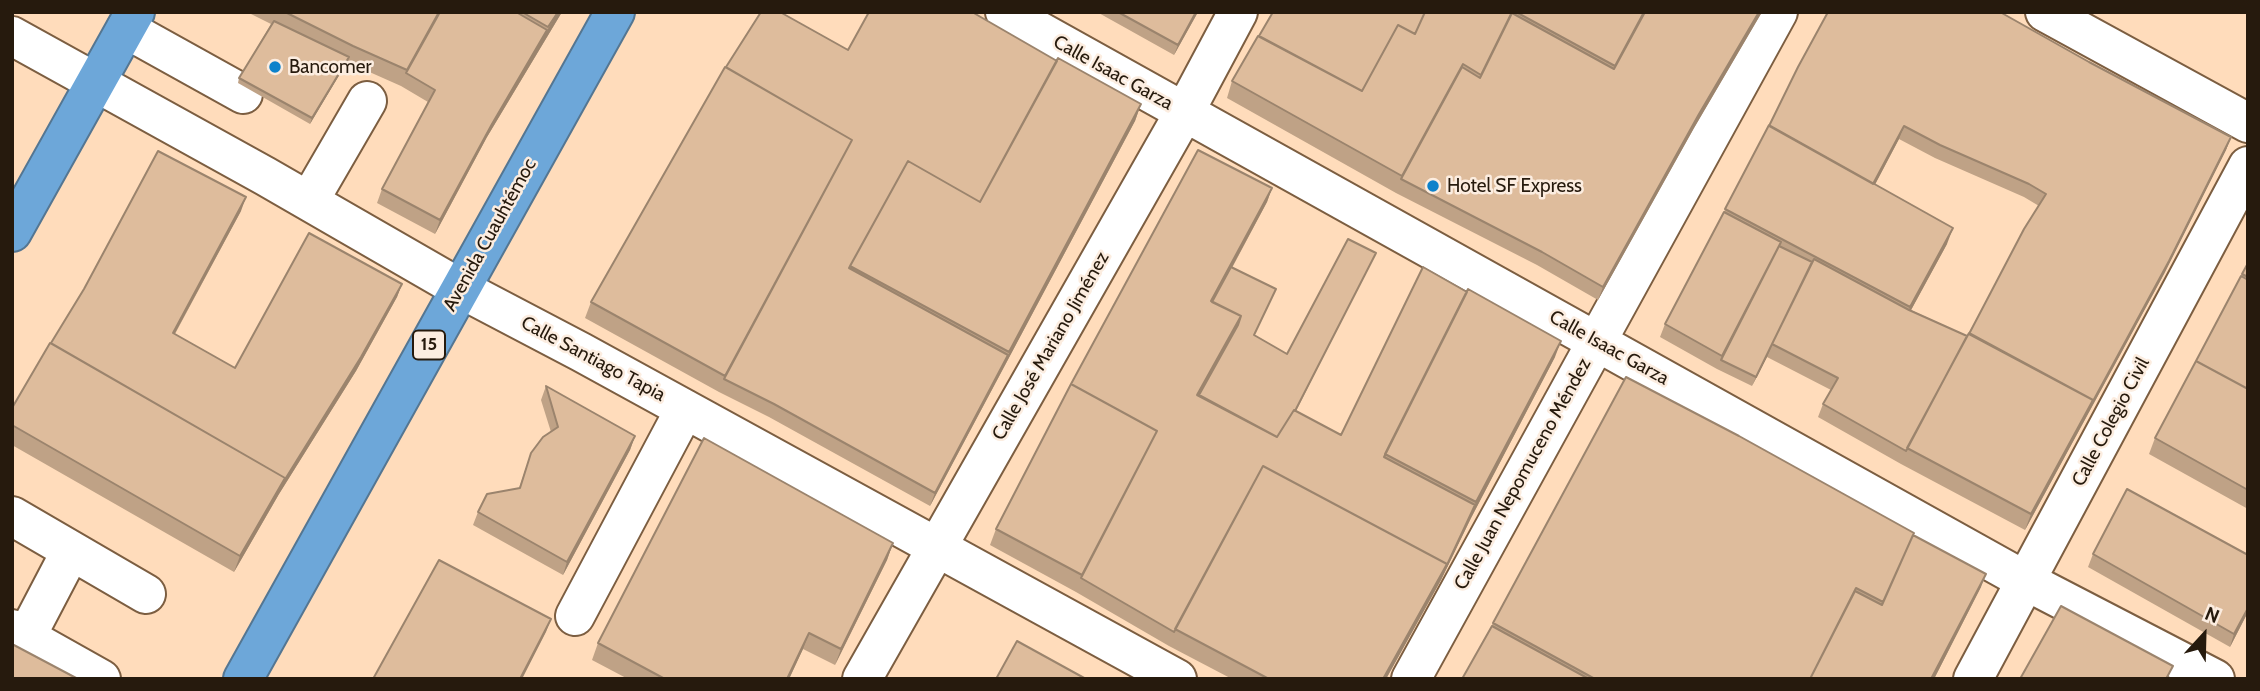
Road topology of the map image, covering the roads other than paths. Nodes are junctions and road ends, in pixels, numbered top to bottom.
1 (615, 12) edge
2 (1005, 12) edge
3 (1238, 12) edge
4 (1778, 12) edge
5 (2045, 12) edge
6 (130, 21) edge
7 (12, 36) edge
8 (211, 75) junction
9 (96, 83) junction
10 (243, 93) dead end
11 (367, 101) dead end
12 (1184, 113) junction
13 (2248, 123) edge
14 (180, 129) junction
15 (2248, 166) edge
16 (309, 201) junction
17 (12, 232) edge
18 (461, 289) junction
19 (1596, 340) junction
20 (685, 409) junction
21 (12, 516) edge
22 (937, 546) junction
23 (71, 551) junction
24 (2026, 581) junction
25 (146, 594) dead end
26 (575, 616) dead end
27 (19, 633) edge
28 (1130, 668) edge
29 (867, 677) edge
30 (101, 679) edge
31 (243, 679) edge
32 (1177, 679) edge
33 (1411, 679) edge
34 (1973, 679) edge
35 (2215, 679) edge

1 - 18 highway, Avenida Cuauhtémoc / 15
2 - 12 street, Calle Isaac Garza
3 - 12 street, Calle José Mariano Jiménez
4 - 19 street, Calle Juan Nepomuceno Méndez
5 - 13 street
6 - 8 street
6 - 9 highway
7 - 9 street, Calle Santiago Tapia
8 - 10 street
8 - 14 street
9 - 14 street, Calle Santiago Tapia
9 - 17 highway
11 - 16 street
12 - 19 street, Calle Isaac Garza
12 - 22 street, Calle José Mariano Jiménez
14 - 16 street, Calle Santiago Tapia
15 - 24 street, Calle Colegio Civil
16 - 18 street, Calle Santiago Tapia
18 - 20 street, Calle Santiago Tapia
18 - 31 highway, Avenida Cuauhtémoc / 15
19 - 24 street, Calle Isaac Garza
19 - 33 street, Calle Juan Nepomuceno Méndez
20 - 22 street, Calle Santiago Tapia
20 - 26 street
21 - 23 street
22 - 28 street, Calle Santiago Tapia
22 - 29 street, Calle José Mariano Jiménez
23 - 25 street
23 - 27 street
24 - 34 street, Calle Colegio Civil
24 - 35 street, Calle Isaac Garza
27 - 30 street
28 - 32 street, Calle Santiago Tapia

